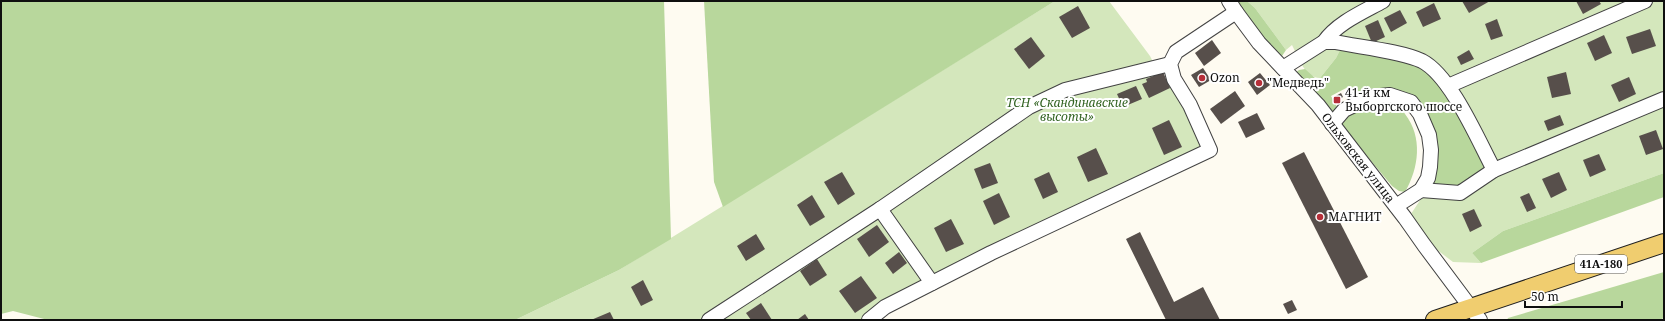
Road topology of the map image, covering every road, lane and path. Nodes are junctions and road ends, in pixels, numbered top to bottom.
1 (1383, 1) edge
2 (1645, 1) edge
3 (1233, 6) edge
4 (1324, 42) junction
5 (1170, 64) junction
6 (1283, 68) junction
7 (1448, 86) junction
8 (1664, 99) edge
9 (1332, 124) junction
10 (1494, 170) junction
11 (1421, 190) junction
12 (1396, 206) junction
13 (880, 209) junction
14 (1664, 243) edge
15 (932, 283) junction
16 (1476, 314) edge
17 (709, 320) edge
18 (869, 320) edge
19 (1435, 320) edge

1 - 4 street
2 - 7 street
3 - 5 street
3 - 6 street, Ольховская улица
4 - 6 street
4 - 7 street
5 - 13 street
5 - 15 street
6 - 9 street, Ольховская улица
7 - 10 street
8 - 10 street
9 - 11 street
9 - 12 street, Ольховская улица
10 - 11 street
11 - 12 street
12 - 16 street, Ольховская улица
13 - 15 street
13 - 17 street
14 - 16 main road, 41А-180
15 - 18 street
16 - 19 main road, 41А-180

